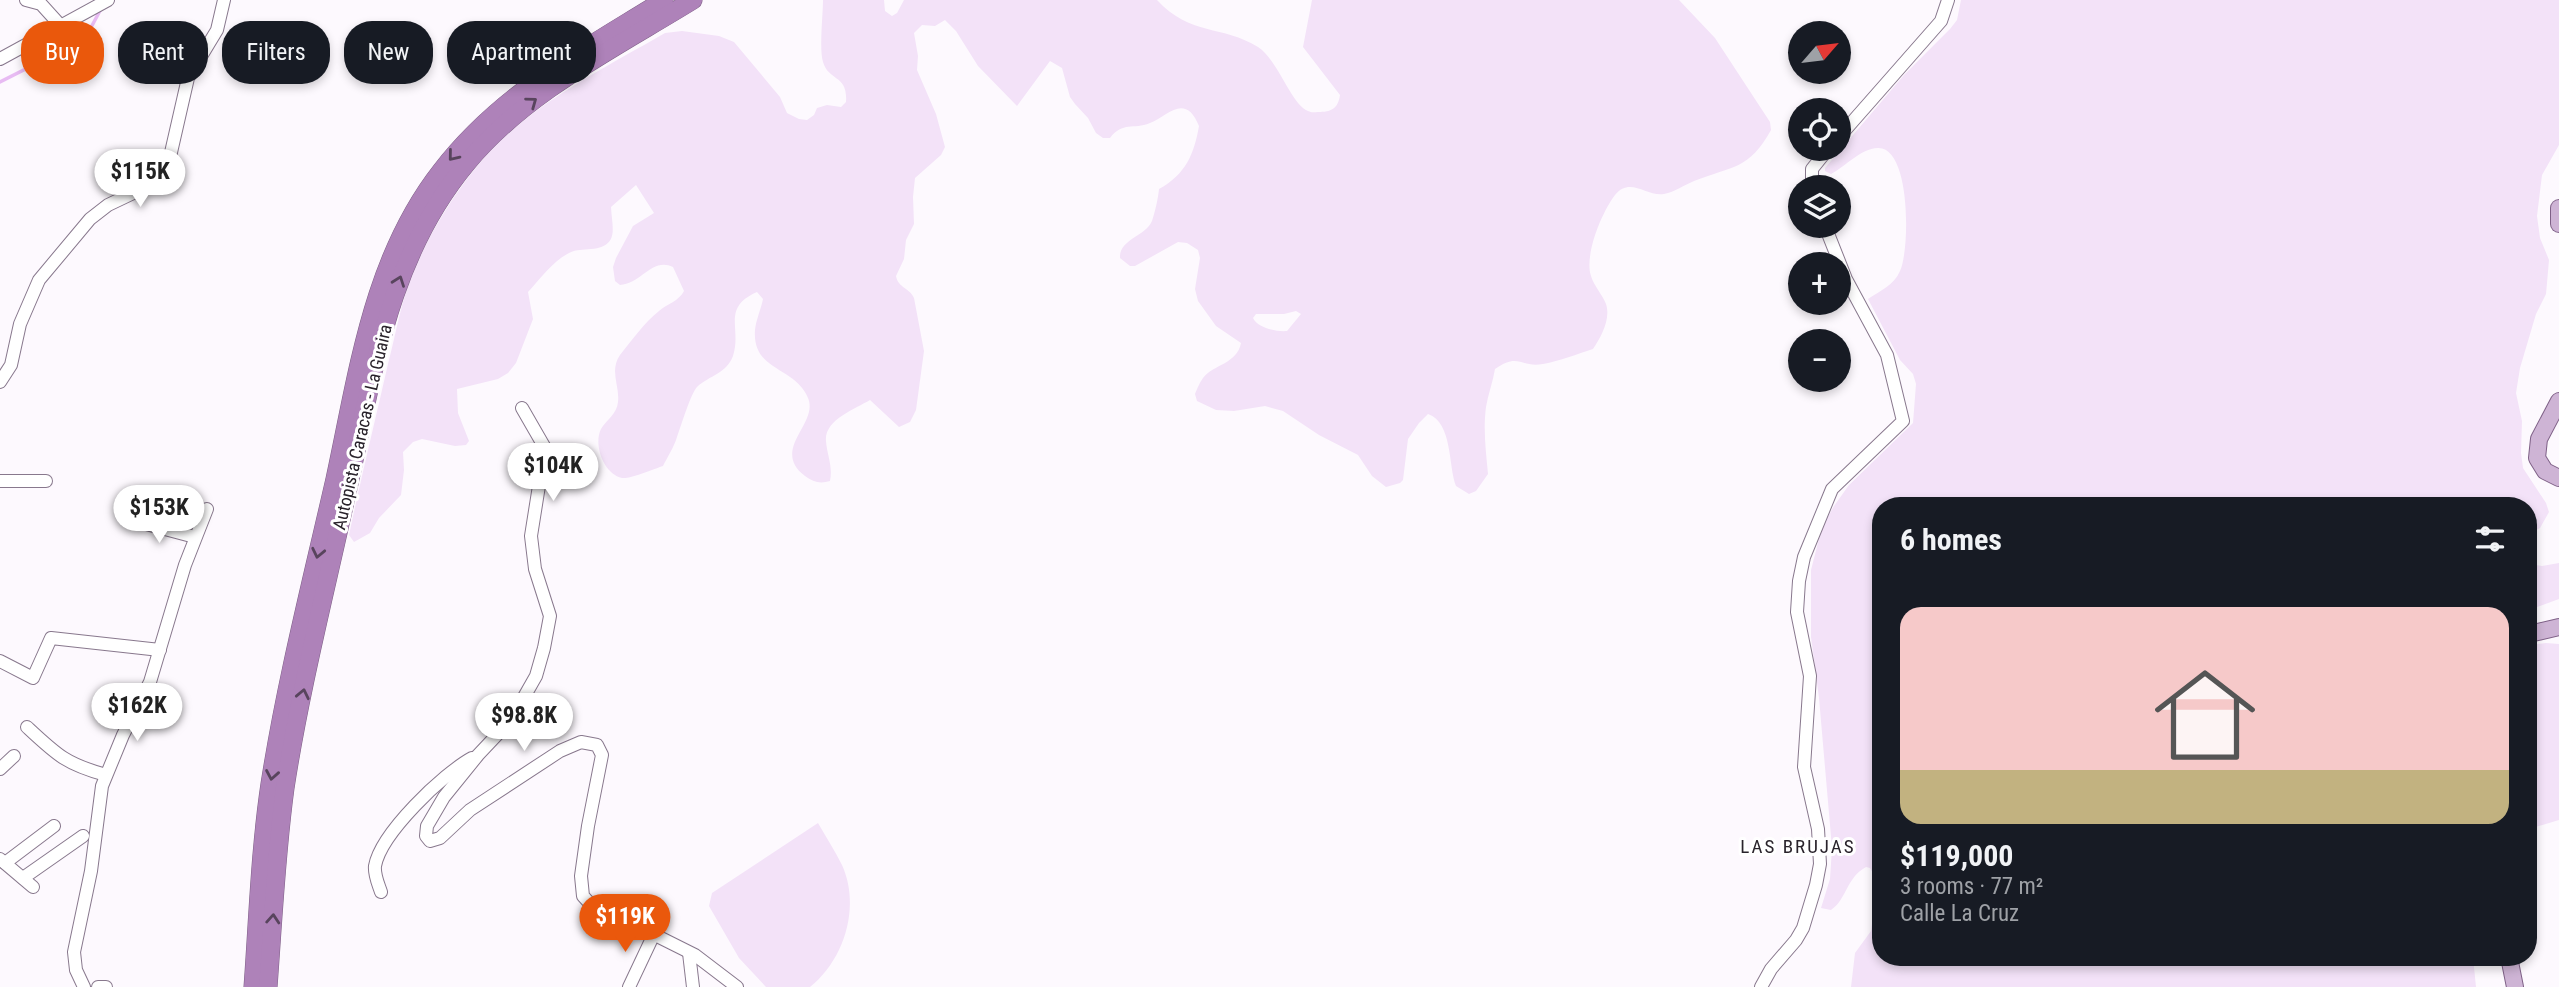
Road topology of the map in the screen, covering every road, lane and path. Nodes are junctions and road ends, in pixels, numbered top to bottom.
1 (26, 0) edge
2 (108, 0) edge
3 (224, 0) edge
4 (664, 0) edge
5 (693, 0) edge
6 (1948, 0) edge
7 (56, 21) edge
8 (69, 21) edge
9 (21, 47) edge
10 (0, 59) edge
11 (1851, 123) edge
12 (2559, 208) edge
13 (2559, 224) edge
14 (1830, 238) edge
15 (0, 382) edge
16 (2559, 401) edge
17 (522, 408) dead end
18 (2559, 478) edge
19 (0, 481) edge
20 (46, 481) dead end
21 (207, 509) dead end
22 (131, 520) dead end
23 (195, 537) junction
24 (2559, 627) edge
25 (2537, 632) edge
26 (160, 650) junction
27 (0, 661) edge
28 (27, 727) dead end
29 (478, 755) junction
30 (14, 756) dead end
31 (0, 769) edge
32 (106, 775) junction
33 (54, 826) dead end
34 (83, 836) dead end
35 (3, 861) edge
36 (381, 892) dead end
37 (654, 934) junction
38 (689, 953) junction
39 (2510, 966) edge
40 (84, 987) edge
41 (98, 987) edge
42 (106, 987) edge
43 (253, 987) edge
44 (268, 987) edge
45 (629, 987) edge
46 (693, 987) edge
47 (737, 987) edge
48 (1761, 987) edge
49 (2515, 987) edge

1 - 7 street
2 - 8 street
3 - 15 street
4 -> 43 highway, Autopista Caracas - La Guaira
44 -> 5 highway, Autopista Caracas - La Guaira
6 - 11 street
9 - 10 street
12 - 13 main road
14 - 48 street
16 - 18 main road
17 - 29 street
19 - 20 street
21 - 23 street
22 - 23 street
23 - 26 street
24 - 25 main road
26 - 27 street
26 - 32 street
28 - 32 street
29 - 36 street
29 - 37 street
30 - 31 street
32 - 40 street
33 - 35 street
34 - 35 street
37 - 38 street
37 - 45 street
38 - 46 street
38 - 47 street
39 - 49 main road
41 - 42 street

